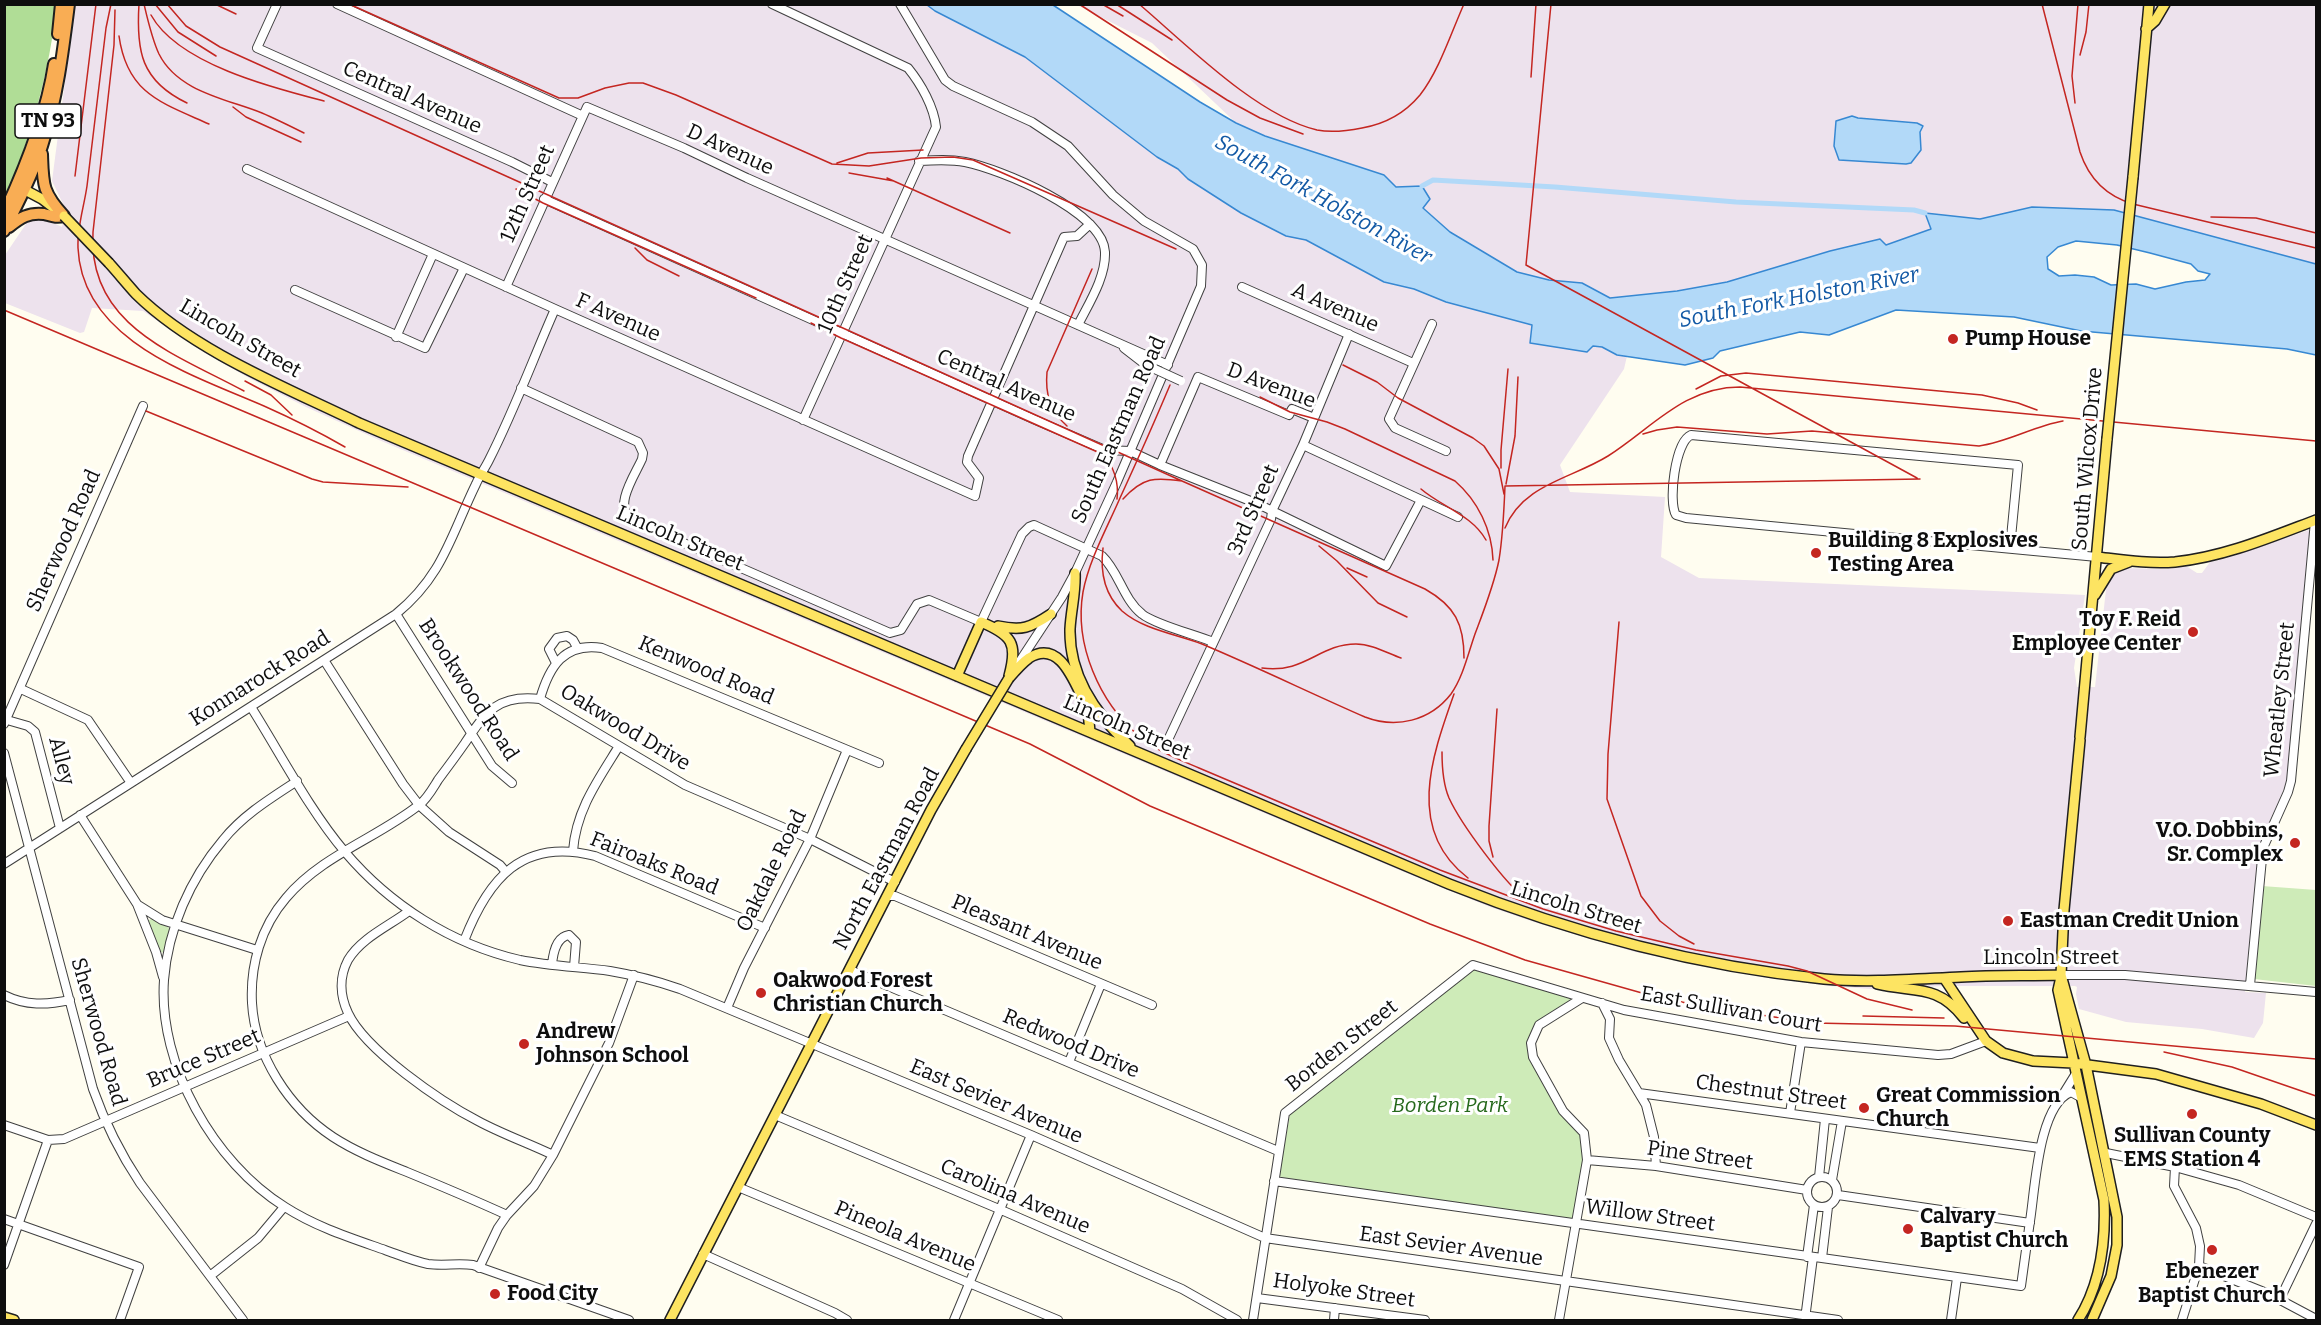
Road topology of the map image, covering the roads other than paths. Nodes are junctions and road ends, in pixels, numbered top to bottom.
1 (61, 4) edge
2 (69, 4) edge
3 (277, 4) edge
4 (337, 4) edge
5 (772, 4) edge
6 (900, 4) edge
7 (2149, 4) edge
8 (2165, 4) edge
9 (2146, 29) junction
10 (583, 116) junction
11 (42, 146) junction
12 (919, 161) junction
13 (247, 169) dead end
14 (552, 182) junction
15 (21, 189) junction
16 (544, 199) junction
17 (4, 213) edge
18 (64, 216) junction
19 (1090, 224) junction
20 (5, 231) edge
21 (886, 239) junction
22 (433, 254) junction
23 (464, 268) junction
24 (506, 287) junction
25 (1242, 287) dead end
26 (295, 290) dead end
27 (1035, 305) junction
28 (555, 309) junction
29 (1432, 324) dead end
30 (1078, 325) junction
31 (843, 333) junction
32 (1349, 334) junction
33 (396, 337) junction
34 (1113, 340) junction
35 (1413, 363) junction
36 (1168, 364) junction
37 (1194, 387) junction
38 (521, 388) junction
39 (993, 401) junction
40 (142, 406) dead end
41 (1314, 418) junction
42 (803, 420) junction
43 (1303, 445) junction
44 (1130, 451) junction
45 (1446, 451) dead end
46 (1160, 465) junction
47 (480, 475) junction
48 (1421, 500) junction
49 (1272, 512) junction
50 (1458, 517) dead end
51 (2315, 521) edge
52 (1086, 548) junction
53 (2010, 548) junction
54 (2097, 557) junction
55 (2134, 561) junction
56 (1075, 573) junction
57 (2093, 600) junction
58 (396, 614) junction
59 (1051, 614) junction
60 (2316, 623) edge
61 (985, 624) junction
62 (2306, 625) junction
63 (1213, 642) junction
64 (578, 649) junction
65 (324, 660) junction
66 (556, 663) junction
67 (957, 676) junction
68 (1009, 678) junction
69 (21, 689) junction
70 (540, 699) junction
71 (1086, 705) junction
72 (251, 707) junction
73 (6, 722) edge
74 (1076, 726) junction
75 (471, 732) junction
76 (1090, 732) junction
77 (1167, 742) dead end
78 (619, 746) junction
79 (848, 750) junction
80 (1136, 751) junction
81 (4, 753) edge
82 (879, 763) dead end
83 (297, 781) junction
84 (131, 783) junction
85 (512, 783) dead end
86 (419, 805) junction
87 (80, 815) junction
88 (60, 828) junction
89 (810, 839) junction
90 (29, 848) junction
91 (573, 851) junction
92 (345, 852) junction
93 (4, 864) edge
94 (506, 872) junction
95 (895, 882) junction
96 (888, 896) junction
97 (137, 904) junction
98 (409, 911) junction
99 (176, 924) junction
100 (765, 928) junction
101 (464, 941) junction
102 (257, 950) junction
103 (552, 965) junction
104 (1473, 965) joint
105 (574, 967) junction
106 (850, 970) junction
107 (634, 975) junction
108 (2061, 975) junction
109 (1944, 978) junction
110 (1864, 980) junction
111 (164, 981) junction
112 (1101, 984) junction
113 (2250, 985) junction
114 (2316, 992) edge
115 (4, 995) edge
116 (1582, 998) junction
117 (70, 1000) junction
118 (1602, 1003) junction
119 (1152, 1005) dead end
120 (727, 1008) junction
121 (349, 1016) junction
122 (1986, 1041) junction
123 (1801, 1042) junction
124 (812, 1044) junction
125 (264, 1053) junction
126 (1069, 1062) junction
127 (2073, 1062) junction
128 (2086, 1065) junction
129 (2075, 1075) junction
130 (184, 1086) junction
131 (1639, 1093) junction
132 (2080, 1097) junction
133 (2061, 1100) junction
134 (1790, 1113) junction
135 (775, 1115) junction
136 (1825, 1119) junction
137 (105, 1121) junction
138 (1842, 1121) junction
139 (4, 1125) edge
140 (2316, 1125) edge
141 (1031, 1135) junction
142 (48, 1140) junction
143 (2040, 1148) junction
144 (1278, 1151) junction
145 (2093, 1152) junction
146 (2106, 1154) junction
147 (553, 1155) junction
148 (1587, 1160) junction
149 (1656, 1167) junction
150 (2175, 1167) junction
151 (1819, 1177) junction
152 (1832, 1180) junction
153 (1274, 1181) junction
154 (738, 1186) junction
155 (1807, 1190) junction
156 (1838, 1195) junction
157 (1814, 1205) junction
158 (284, 1207) junction
159 (1828, 1207) junction
160 (999, 1209) junction
161 (507, 1215) junction
162 (2316, 1217) edge
163 (4, 1219) edge
164 (1575, 1223) junction
165 (2030, 1223) junction
166 (19, 1224) junction
167 (2316, 1224) edge
168 (1265, 1238) junction
169 (2104, 1239) junction
170 (2117, 1241) junction
171 (703, 1254) junction
172 (1814, 1257) junction
173 (4, 1265) edge
174 (2199, 1266) junction
175 (479, 1268) junction
176 (210, 1276) junction
177 (1958, 1278) junction
178 (1565, 1282) junction
179 (968, 1284) junction
180 (1257, 1298) junction
181 (2280, 1299) junction
182 (1335, 1308) junction
183 (4, 1317) edge
184 (1805, 1318) edge
185 (2316, 1319) edge
186 (14, 1320) edge
187 (120, 1320) edge
188 (243, 1320) edge
189 (629, 1320) edge
190 (670, 1320) edge
191 (846, 1320) edge
192 (954, 1320) edge
193 (1058, 1320) edge
194 (1237, 1320) edge
195 (1253, 1320) edge
196 (1334, 1320) edge
197 (1425, 1320) edge
198 (1559, 1320) edge
199 (1838, 1320) edge
200 (1951, 1320) edge
201 (2078, 1320) edge
202 (2092, 1320) edge
203 (2181, 1320) edge

1 - 15 highway, TN 93
2 - 11 highway, TN 93
3 - 14 street, Central Avenue
4 - 10 street, D Avenue
5 - 12 street
6 - 36 street, South Eastman Road
7 - 9 main road, South Wilcox Drive
8 - 9 main road
9 - 54 main road, South Wilcox Drive, bridge
10 - 14 street, 12th Street
10 - 21 street, D Avenue
11 - 15 highway, TN 93
11 - 18 highway
12 - 19 street
12 - 21 street, 10th Street
13 - 22 street, F Avenue
14 - 16 street, 12th Street
15 - 17 highway, TN 93
15 - 18 main road, Lincoln Street
15 - 20 highway, TN 93
16 - 24 street, 12th Street
16 - 31 street, Central Avenue
18 - 20 highway
18 - 47 main road, Lincoln Street, bridge
19 - 27 street
19 - 30 street
21 - 27 street, D Avenue
21 - 31 street, 10th Street
22 - 23 street, F Avenue
22 - 33 street
23 - 24 street, F Avenue
23 - 33 street
24 - 28 street, F Avenue
25 - 32 street, A Avenue
26 - 33 street
27 - 30 street, D Avenue
27 - 39 street
28 - 38 street
28 - 42 street, F Avenue
29 - 35 street
30 - 34 street, D Avenue
31 - 39 street, Central Avenue
31 - 42 street, 10th Street
32 - 35 street, A Avenue
32 - 41 street
34 - 36 street, D Avenue
34 - 37 street, D Avenue, bridge
35 - 45 street
36 - 44 street, South Eastman Road
37 - 41 street, D Avenue
37 - 46 street
38 - 47 street
38 - 61 street
39 - 42 street, F Avenue
39 - 44 street, Central Avenue
40 - 69 street, Sherwood Road
41 - 43 street, D Avenue
43 - 48 street
43 - 49 street, 3rd Street
44 - 46 street, Central Avenue
44 - 52 street, South Eastman Road
46 - 49 street, Central Avenue
47 - 58 street, Konnarock Road
47 - 67 main road, Lincoln Street
48 - 49 street, Central Avenue
48 - 50 street
49 - 63 street, 3rd Street
51 - 55 main road
51 - 62 street, Wheatley Street
52 - 56 street, South Eastman Road
52 - 61 street
52 - 63 street
53 - 53 street
53 - 54 street
54 - 55 main road
54 - 57 main road, South Wilcox Drive
55 - 57 main road
56 - 59 street, South Eastman Road
56 - 80 main road
57 - 108 main road, South Wilcox Drive
58 - 65 street, Konnarock Road
58 - 75 street, Brookwood Road
59 - 61 main road
59 - 68 street, North Eastman Road
60 - 62 street
61 - 67 main road
61 - 68 main road
62 - 113 street, Wheatley Street
63 - 77 street, 3rd Street
64 - 66 street
64 - 66 street
64 - 79 street, Kenwood Road
65 - 72 street, Konnarock Road
65 - 86 street
66 - 70 street
67 - 74 main road, Lincoln Street
68 - 71 main road
68 - 95 main road, North Eastman Road, bridge
69 - 73 street, Sherwood Road
69 - 84 street
70 - 75 street, Oakwood Drive
70 - 78 street, Oakwood Drive
71 - 74 main road
71 - 76 main road
72 - 83 street, East Sevier Avenue
72 - 84 street, Konnarock Road
73 - 88 street, Alley
74 - 76 main road, Lincoln Street
75 - 85 street, Brookwood Road
75 - 86 street, Oakwood Drive
76 - 80 main road, Lincoln Street
78 - 89 street, Oakwood Drive
78 - 91 street
79 - 82 street, Kenwood Road
79 - 89 street, Oakdale Road
80 - 110 main road, Lincoln Street
81 - 90 street, Sherwood Road
83 - 92 street, East Sevier Avenue
83 - 99 street
84 - 87 street, Konnarock Road
86 - 92 street, Oakwood Drive
86 - 94 street
87 - 88 street, Konnarock Road
87 - 97 street
88 - 90 street, Konnarock Road
89 - 95 street, Oakwood Drive
89 - 100 street, Oakdale Road
90 - 93 street, Konnarock Road
90 - 117 street, Sherwood Road
91 - 94 street, Fairoaks Road
91 - 100 street, Fairoaks Road
92 - 98 street, East Sevier Avenue
92 - 102 street, Oakwood Drive
94 - 101 street, Fairoaks Road
95 - 96 main road, North Eastman Road
96 - 106 main road, North Eastman Road
96 - 112 street, Pleasant Avenue
97 - 99 street
97 - 111 street
98 - 101 street, East Sevier Avenue
98 - 121 street
99 - 102 street
99 - 111 street
100 - 120 street, Oakdale Road
101 - 103 street, East Sevier Avenue
102 - 125 street, Oakwood Drive
103 - 105 street, East Sevier Avenue
103 - 105 street
104 - 116 street, East Sullivan Court
104 - 144 street, Borden Street
105 - 107 street, East Sevier Avenue
106 - 124 main road, North Eastman Road
106 - 126 street, Redwood Drive
107 - 120 street, East Sevier Avenue
107 - 147 street
108 - 109 main road, Lincoln Street
108 - 113 street, Lincoln Street
108 - 127 main road
108 - 128 main road, South Wilcox Drive
109 - 110 main road, Lincoln Street
109 - 122 main road
110 - 122 main road
111 - 130 street
112 - 119 street, Pleasant Avenue
112 - 126 street
113 - 114 street, Lincoln Street
115 - 117 street
116 - 118 street, East Sullivan Court
116 - 148 street
117 - 137 street, Sherwood Road
118 - 123 street, East Sullivan Court
118 - 131 street
120 - 124 street, East Sevier Avenue
121 - 125 street, Bruce Street
121 - 147 street
122 - 123 street, East Sullivan Court
122 - 127 main road
123 - 134 street
124 - 135 main road, North Eastman Road
124 - 141 street, East Sevier Avenue
125 - 130 street, Bruce Street
125 - 161 street, Oakwood Drive
126 - 144 street, Redwood Drive
127 - 128 main road
127 - 129 main road
128 - 140 main road
128 - 146 main road, South Wilcox Drive
129 - 132 main road
129 - 133 street
130 - 137 street, Bruce Street
130 - 158 street
131 - 134 street, Chestnut Street
131 - 149 street
132 - 133 street
132 - 145 main road
133 - 143 street
134 - 136 street, Chestnut Street
135 - 154 main road, North Eastman Road
135 - 160 street, Carolina Avenue
136 - 138 street, Chestnut Street
136 - 151 street
137 - 142 street, Bruce Street
137 - 176 street, Sherwood Road
138 - 143 street, Chestnut Street
138 - 152 street
139 - 142 street
141 - 160 street
141 - 168 street, East Sevier Avenue
142 - 166 street
143 - 165 street
144 - 153 street, Borden Street
145 - 146 main road
145 - 169 main road
146 - 150 street
146 - 170 main road, South Wilcox Drive
147 - 161 street
148 - 149 street, Pine Street
148 - 164 street
149 - 155 street, Pine Street
150 - 162 street
150 - 174 street
151 - 152 street
151 - 155 street
152 - 156 street
153 - 164 street, Willow Street
153 - 168 street, Borden Street
154 - 171 main road, North Eastman Road
154 - 179 street, Pineola Avenue
155 - 157 street
156 - 159 street
156 - 165 street
157 - 159 street
157 - 172 street
158 - 175 street
158 - 176 street
159 - 172 street
160 - 179 street
160 - 194 street, Carolina Avenue
161 - 175 street
163 - 166 street
164 - 172 street, Willow Street
164 - 178 street
165 - 177 street, Willow Street
166 - 173 street
166 - 187 street
167 - 181 street
168 - 178 street, East Sevier Avenue
168 - 180 street, Borden Street
169 - 170 main road
169 - 201 main road
170 - 202 main road, South Wilcox Drive
171 - 190 main road, North Eastman Road
171 - 191 street
172 - 177 street, Willow Street
172 - 184 street
174 - 181 street
174 - 203 street
175 - 189 street
176 - 188 street, Sherwood Road
177 - 200 street
178 - 184 street, East Sevier Avenue
178 - 198 street
179 - 192 street
179 - 193 street, Pineola Avenue
180 - 182 street, Holyoke Street
180 - 195 street, Borden Street
181 - 185 street
182 - 196 street
182 - 197 street, Holyoke Street
183 - 186 main road
184 - 199 street, East Sevier Avenue

